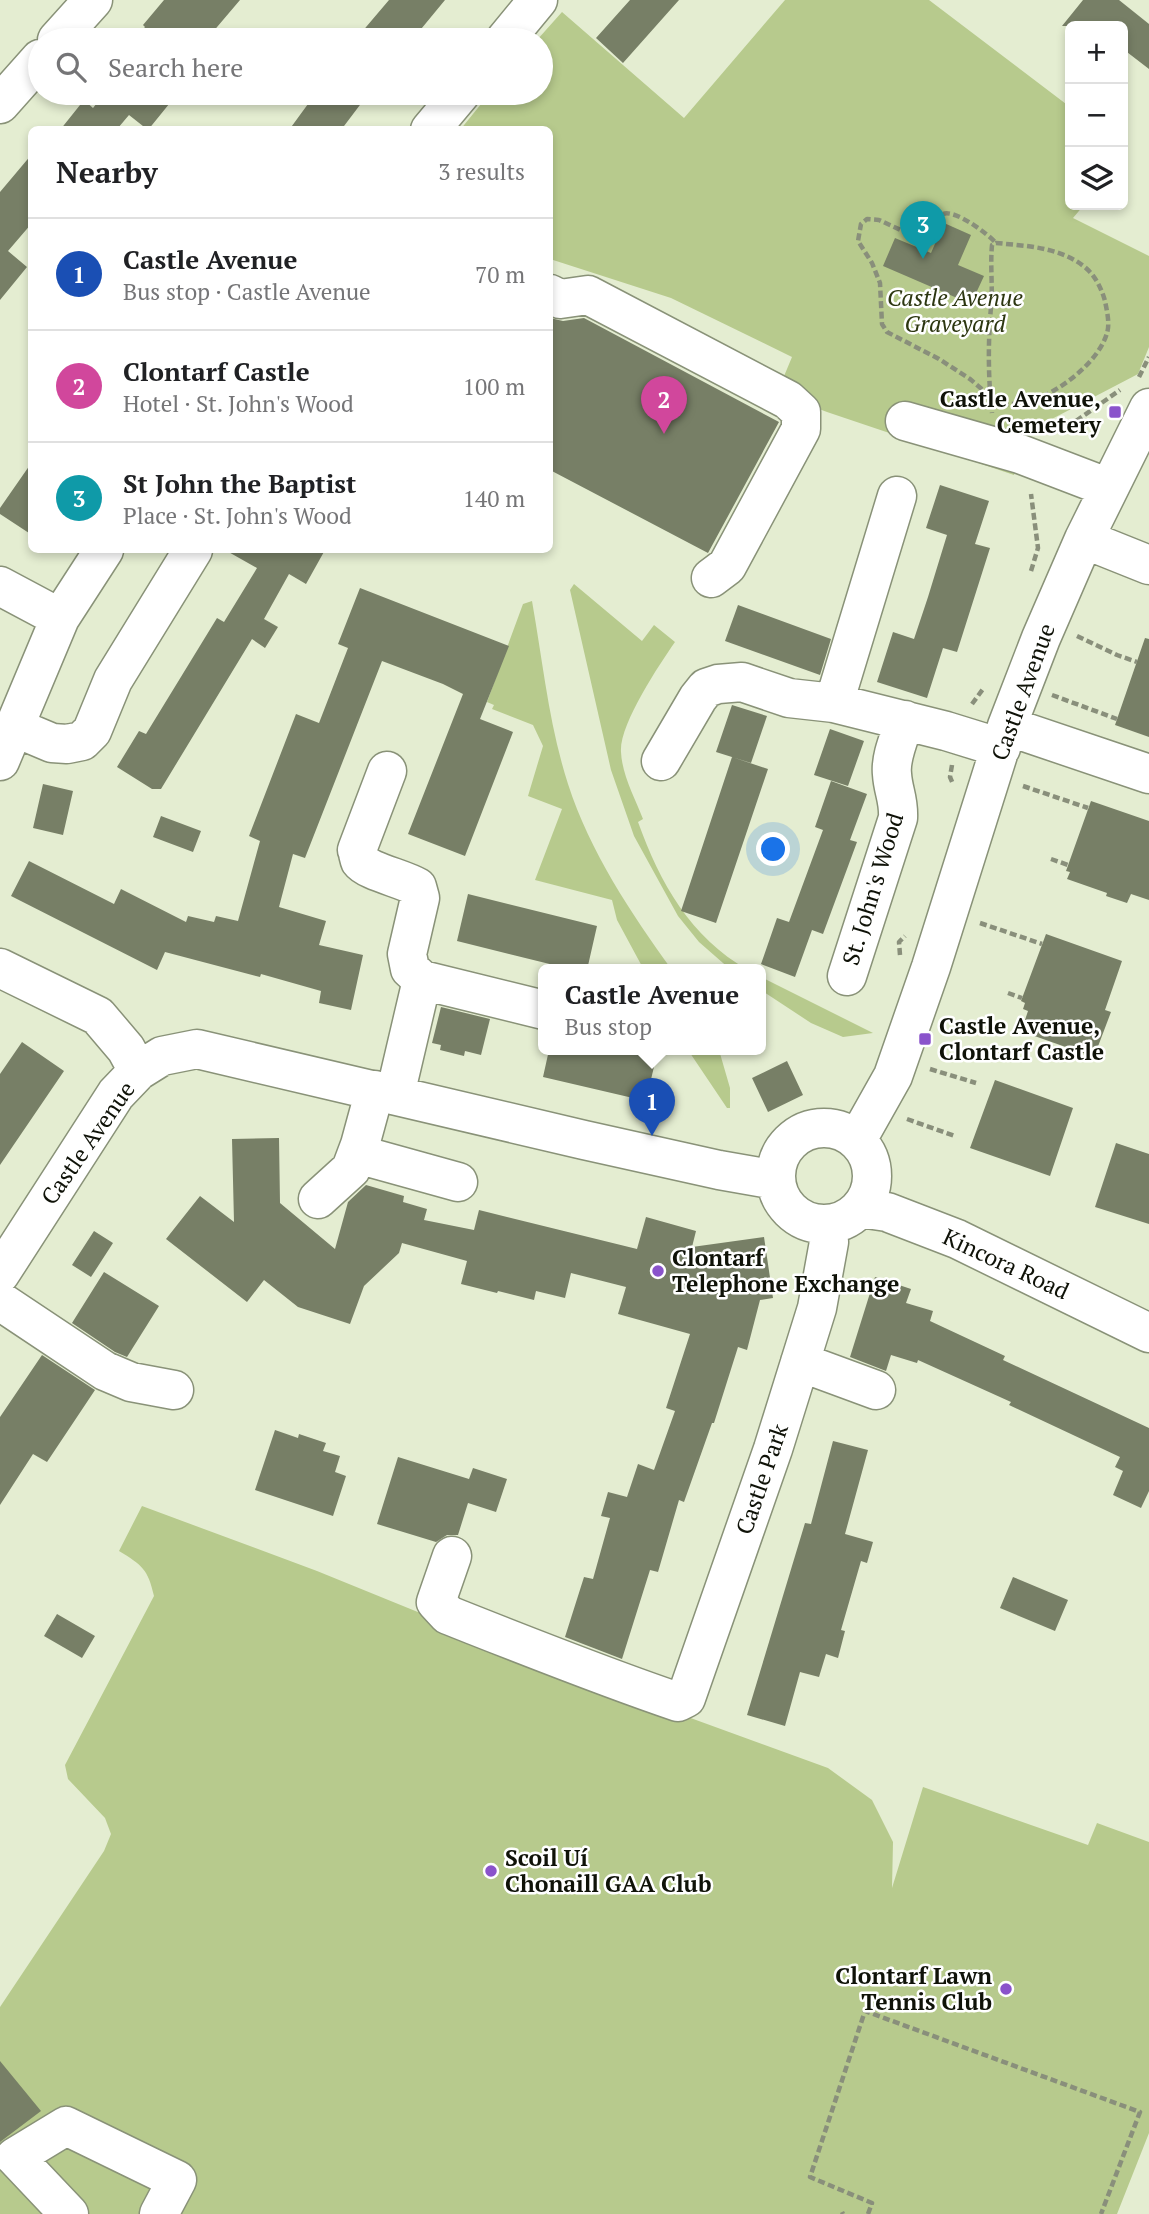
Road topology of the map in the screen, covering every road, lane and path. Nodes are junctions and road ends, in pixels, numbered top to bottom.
1 (93, 0) edge
2 (538, 0) edge
3 (68, 28) edge
4 (515, 28) edge
5 (28, 72) edge
6 (0, 104) edge
7 (451, 105) edge
8 (433, 126) edge
9 (996, 243) junction
10 (553, 296) edge
11 (991, 397) junction
12 (991, 405) junction
13 (1149, 408) edge
14 (905, 421) dead end
15 (986, 445) junction
16 (1109, 488) junction
17 (897, 496) dead end
18 (1084, 539) junction
19 (102, 553) edge
20 (191, 553) edge
21 (1149, 565) edge
22 (710, 578) dead end
23 (0, 586) edge
24 (60, 618) junction
25 (1070, 633) dead end
26 (1137, 662) dead end
27 (1043, 692) dead end
28 (834, 703) junction
29 (1117, 719) dead end
30 (905, 720) junction
31 (1004, 737) junction
32 (7, 744) edge
33 (661, 761) dead end
34 (387, 771) dead end
35 (1149, 774) edge
36 (1021, 785) dead end
37 (1088, 808) dead end
38 (1051, 859) dead end
39 (1068, 865) dead end
40 (977, 922) dead end
41 (1042, 944) dead end
42 (0, 968) edge
43 (847, 976) dead end
44 (422, 980) junction
45 (1007, 993) dead end
46 (1022, 998) dead end
47 (538, 1009) edge
48 (929, 1068) dead end
49 (138, 1071) junction
50 (975, 1083) dead end
51 (385, 1093) junction
52 (896, 1115) dead end
53 (956, 1136) dead end
54 (857, 1140) junction
55 (357, 1154) junction
56 (776, 1180) junction
57 (458, 1182) dead end
58 (318, 1199) dead end
59 (860, 1208) junction
60 (824, 1224) junction
61 (0, 1274) edge
62 (0, 1301) edge
63 (1148, 1330) edge
64 (800, 1362) junction
65 (876, 1390) dead end
66 (174, 1391) dead end
67 (452, 1556) dead end
68 (69, 2214) edge
69 (159, 2214) edge
70 (868, 2214) edge
71 (1101, 2214) edge

1 - 3 street
2 - 4 street
5 - 6 street
7 - 8 street
9 - 11 path
9 - 11 path
9 - 12 path
10 - 22 street
11 - 12 path
12 - 15 path
13 - 16 street, Castle Avenue
14 - 15 street
15 - 16 street
16 - 18 street, Castle Avenue
17 - 28 street
18 - 21 street
18 - 31 street, Castle Avenue
19 - 24 street
20 - 32 street
23 - 24 street
24 - 32 street
25 - 26 path
27 - 29 path
28 - 30 street
28 - 33 street
30 - 31 street
30 - 43 street, St. John's Wood
31 - 35 street
31 - 54 street, Castle Avenue
34 - 44 street
36 - 37 path
38 - 39 path
40 - 41 path
42 - 49 street
44 - 47 street
44 - 51 street
45 - 46 path
48 - 50 path
49 - 51 street, Castle Avenue
49 - 61 street, Castle Avenue
51 - 55 street
51 - 56 street, Castle Avenue
52 - 53 path
54 - 56 street
54 - 59 street
55 - 57 street
55 - 58 street
56 - 60 street
59 - 60 street
59 - 63 street, Kincora Road
60 - 64 street, Castle Park
62 - 66 street
64 - 65 street
64 - 67 street, Castle Park
68 - 69 street
70 - 71 path

